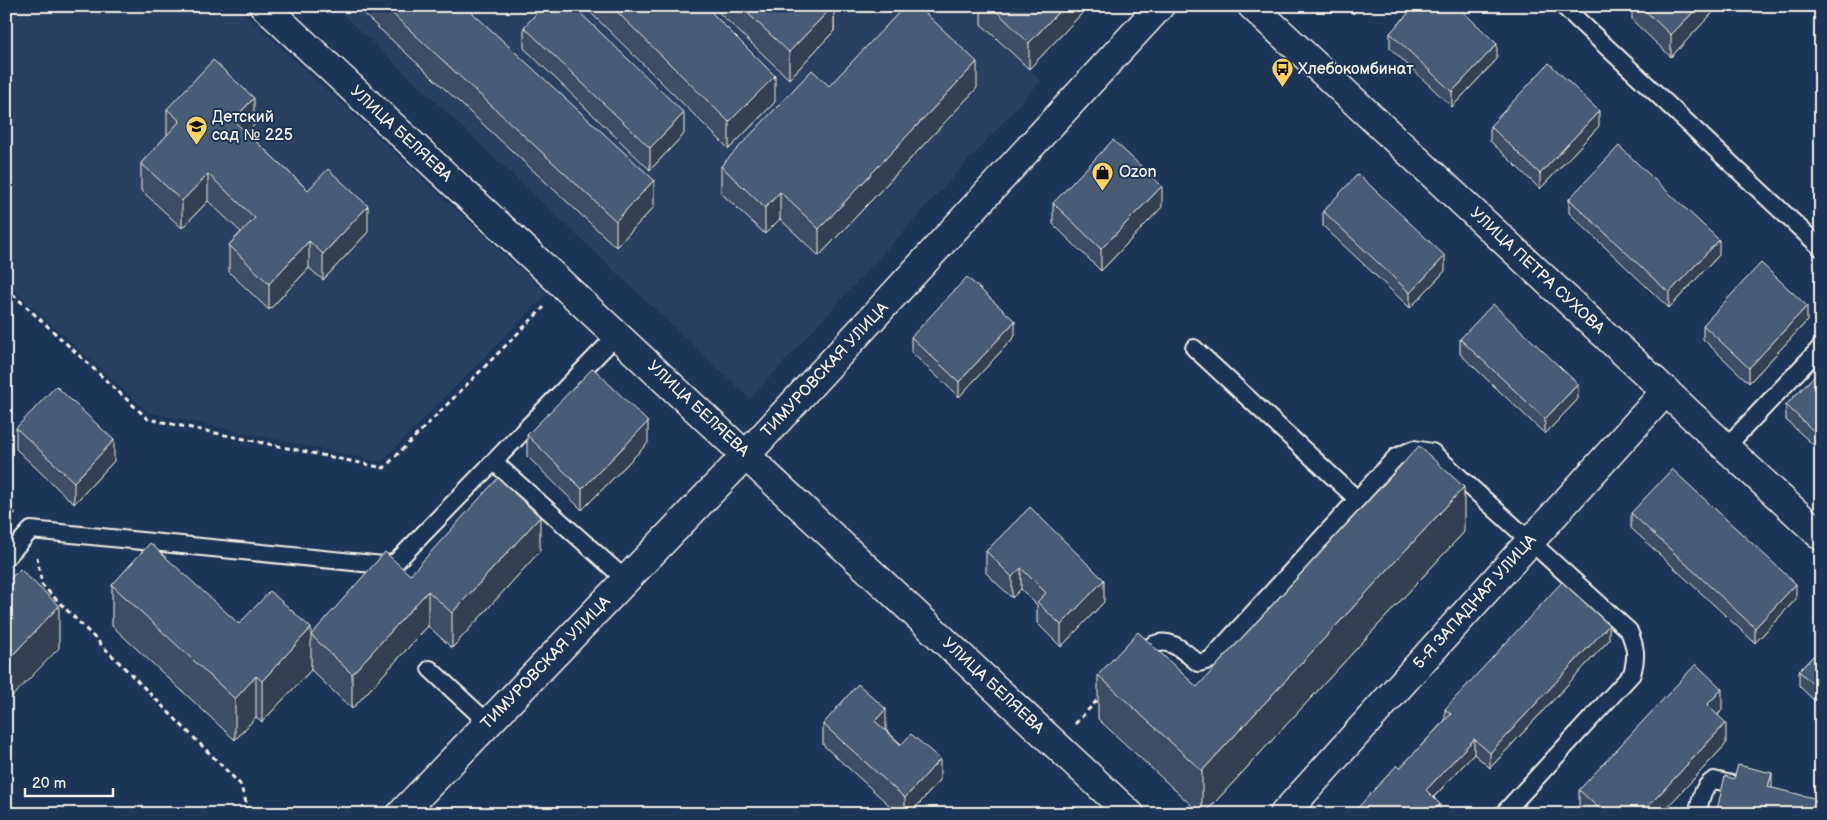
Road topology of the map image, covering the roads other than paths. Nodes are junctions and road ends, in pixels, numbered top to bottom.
1 (264, 6) edge
2 (1160, 6) edge
3 (1252, 6) edge
4 (1563, 6) edge
5 (1821, 248) edge
6 (617, 335) junction
7 (1821, 347) edge
8 (1194, 348) dead end
9 (1666, 392) junction
10 (1726, 447) junction
11 (747, 454) junction
12 (494, 462) junction
13 (1357, 499) junction
14 (1821, 536) edge
15 (1530, 540) junction
16 (6, 558) edge
17 (626, 580) junction
18 (1135, 658) edge
19 (430, 669) dead end
20 (488, 723) junction
21 (1763, 791) edge
22 (401, 814) edge
23 (1130, 814) edge
24 (1284, 814) edge
25 (1504, 814) edge
26 (1697, 814) edge

1 - 6 street, УЛИЦА БЕЛЯЕВА
2 - 11 street, ТИМУРОВСКАЯ УЛИЦА
3 - 9 street, УЛИЦА ПЕТРА СУХОВА
4 - 5 lane
6 - 11 street, УЛИЦА БЕЛЯЕВА
6 - 12 lane
7 - 10 lane
8 - 13 lane
9 - 10 street, УЛИЦА ПЕТРА СУХОВА
9 - 15 street, 5-Я ЗАПАДНАЯ УЛИЦА
10 - 14 street, УЛИЦА ПЕТРА СУХОВА
11 - 17 street, ТИМУРОВСКАЯ УЛИЦА
11 - 23 street, УЛИЦА БЕЛЯЕВА
12 - 16 lane
12 - 17 lane
13 - 15 lane
13 - 18 lane
15 - 24 street, 5-Я ЗАПАДНАЯ УЛИЦА
15 - 25 lane
17 - 20 street, ТИМУРОВСКАЯ УЛИЦА
19 - 20 lane
20 - 22 street, ТИМУРОВСКАЯ УЛИЦА
21 - 26 lane

